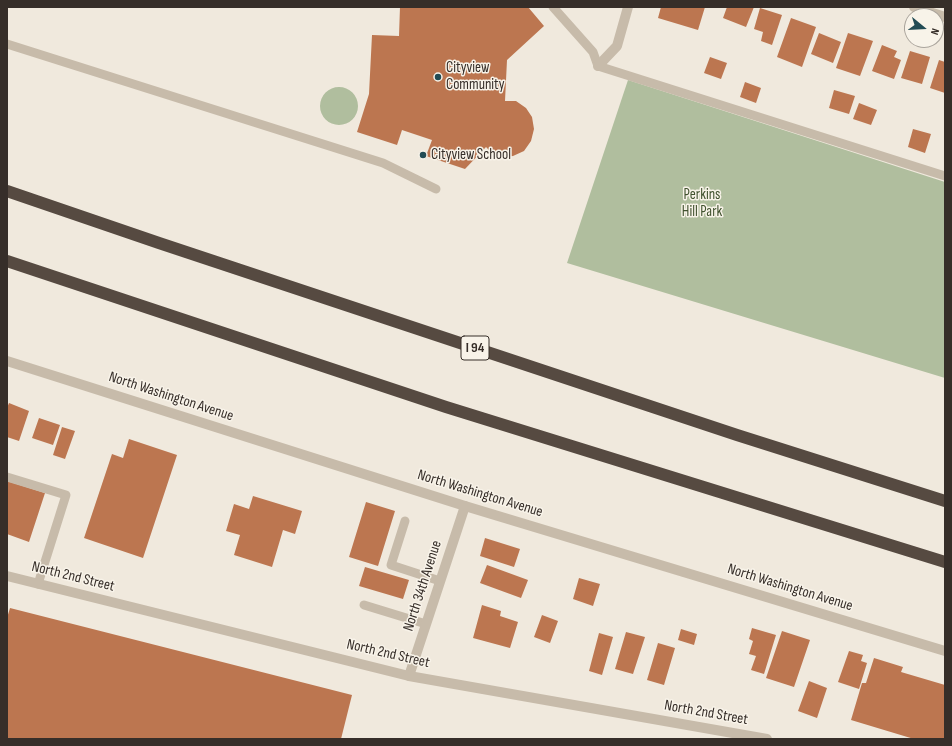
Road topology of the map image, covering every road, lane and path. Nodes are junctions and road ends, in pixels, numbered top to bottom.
1 (553, 7) edge
2 (628, 7) edge
3 (914, 7) edge
4 (945, 17) edge
5 (7, 44) edge
6 (598, 66) junction
7 (945, 176) edge
8 (436, 189) dead end
9 (7, 191) edge
10 (7, 262) edge
11 (7, 361) edge
12 (7, 477) edge
13 (945, 502) edge
14 (465, 506) junction
15 (405, 521) dead end
16 (945, 562) edge
17 (7, 576) edge
18 (440, 581) junction
19 (38, 584) junction
20 (364, 605) dead end
21 (426, 624) junction
22 (945, 651) edge
23 (409, 676) junction
24 (767, 739) edge

1 - 6 lane
2 - 6 street
3 - 4 street
5 - 8 lane
6 - 7 lane
9 - 13 highway, I 94
10 - 16 highway
11 - 14 street, North Washington Avenue
12 - 19 lane
14 - 18 street, North 34th Avenue
14 - 22 street, North Washington Avenue
15 - 18 lane
17 - 19 street, North 2nd Street
18 - 21 street, North 34th Avenue
19 - 23 street, North 2nd Street
20 - 21 lane
21 - 23 street, North 34th Avenue
23 - 24 street, North 2nd Street

